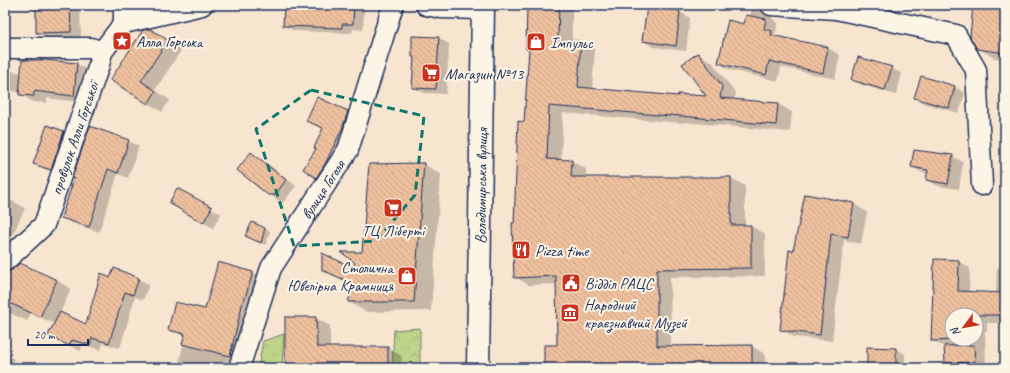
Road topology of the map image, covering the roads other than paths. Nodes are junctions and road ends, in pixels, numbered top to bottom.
1 (202, 5) edge
2 (393, 5) edge
3 (426, 5) edge
4 (771, 5) edge
5 (482, 7) edge
6 (841, 7) edge
7 (124, 14) edge
8 (5, 48) edge
9 (102, 52) junction
10 (982, 185) dead end
11 (5, 261) edge
12 (240, 368) edge
13 (478, 368) edge

1 - 7 street
2 - 12 street, вулиця Гоголя
3 - 5 street
4 - 6 street
5 - 13 main road, Володимирська вулиця
6 - 10 street
7 - 9 street, провулок Алли Горської
8 - 9 street
9 - 11 street, провулок Алли Горської

